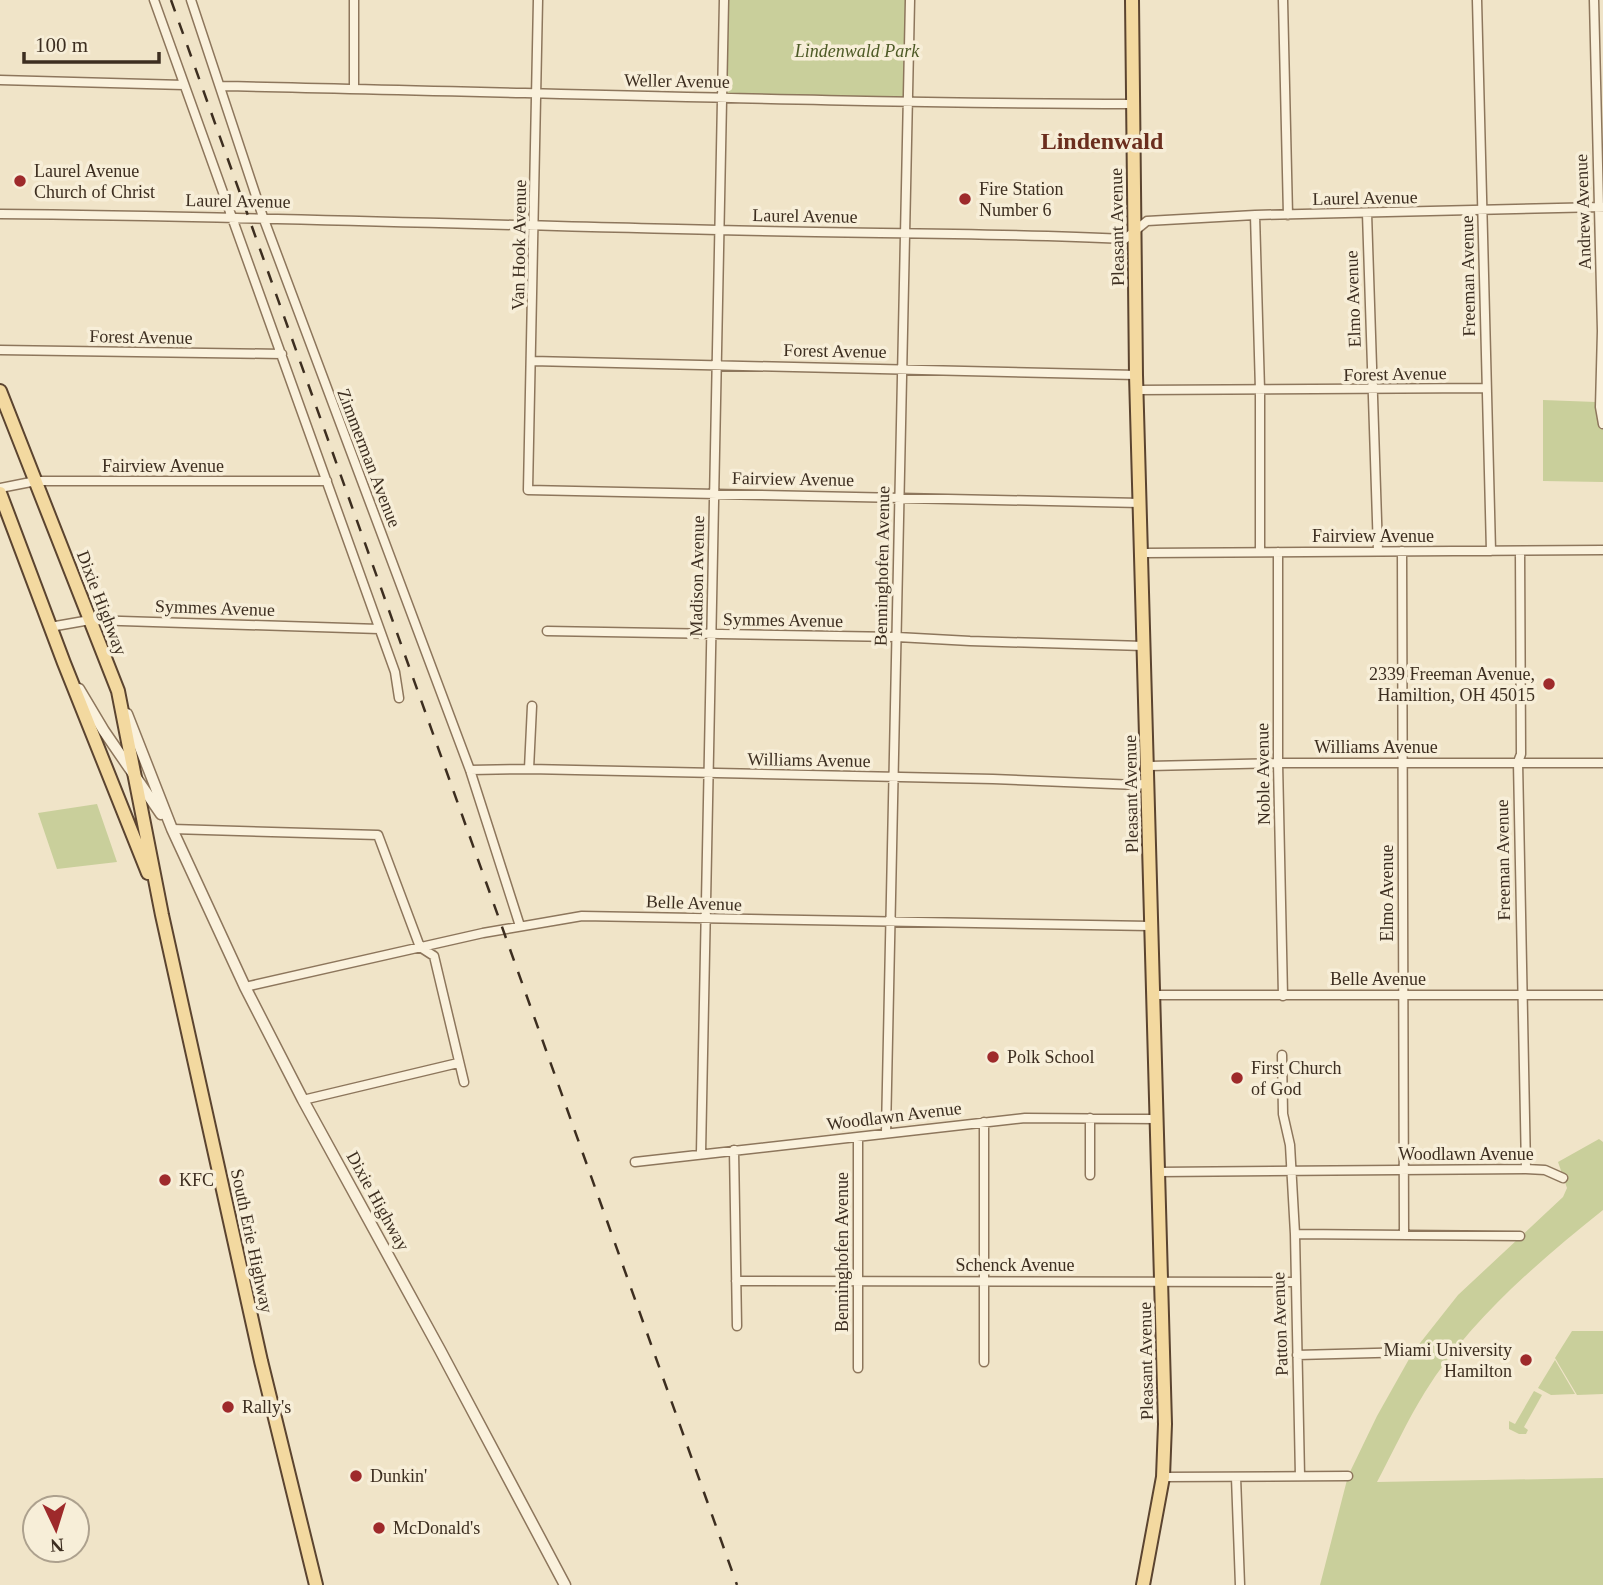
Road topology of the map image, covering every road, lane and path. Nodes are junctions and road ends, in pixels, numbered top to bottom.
1 (154, 0) edge
2 (191, 0) edge
3 (354, 0) edge
4 (538, 0) edge
5 (724, 0) edge
6 (910, 0) edge
7 (1132, 0) edge
8 (1283, 0) edge
9 (1478, 0) edge
10 (1594, 0) edge
11 (0, 80) edge
12 (184, 85) junction
13 (221, 86) junction
14 (354, 89) junction
15 (538, 95) junction
16 (721, 97) junction
17 (908, 104) junction
18 (1133, 104) junction
19 (1600, 207) edge
20 (1483, 211) junction
21 (1367, 213) junction
22 (0, 214) edge
23 (1255, 215) junction
24 (1288, 215) junction
25 (232, 217) junction
26 (263, 217) junction
27 (535, 225) junction
28 (720, 230) junction
29 (1135, 231) junction
30 (906, 233) junction
31 (0, 351) edge
32 (282, 354) junction
33 (532, 361) junction
34 (717, 364) junction
35 (902, 368) junction
36 (1136, 375) junction
37 (1486, 388) junction
38 (0, 390) edge
39 (1137, 390) junction
40 (1260, 390) junction
41 (1372, 390) junction
42 (1603, 424) edge
43 (36, 481) junction
44 (327, 481) junction
45 (528, 490) joint
46 (0, 491) edge
47 (714, 493) junction
48 (899, 497) junction
49 (1140, 503) junction
50 (1603, 550) edge
51 (1378, 551) junction
52 (1402, 551) junction
53 (1491, 551) junction
54 (1520, 551) junction
55 (1260, 552) junction
56 (1278, 552) junction
57 (1143, 553) junction
58 (90, 620) junction
59 (51, 627) junction
60 (379, 629) junction
61 (547, 631) dead end
62 (712, 635) junction
63 (897, 637) junction
64 (1144, 646) junction
65 (64, 663) junction
66 (118, 691) junction
67 (399, 698) dead end
68 (532, 706) dead end
69 (1518, 762) junction
70 (1278, 763) junction
71 (1401, 763) junction
72 (1603, 763) edge
73 (1149, 765) junction
74 (529, 769) junction
75 (470, 770) junction
76 (708, 774) junction
77 (893, 778) junction
78 (136, 779) junction
79 (1148, 783) junction
80 (172, 829) junction
81 (160, 902) junction
82 (704, 919) junction
83 (891, 923) junction
84 (520, 926) junction
85 (1150, 926) junction
86 (420, 947) junction
87 (245, 987) junction
88 (1403, 994) junction
89 (1154, 995) junction
90 (1521, 995) junction
91 (1603, 995) edge
92 (1283, 996) junction
93 (1282, 1055) dead end
94 (458, 1063) junction
95 (464, 1082) dead end
96 (303, 1100) junction
97 (1090, 1118) junction
98 (1157, 1119) junction
99 (984, 1122) junction
100 (886, 1132) junction
101 (858, 1137) junction
102 (733, 1150) junction
103 (701, 1153) junction
104 (635, 1162) dead end
105 (1526, 1169) junction
106 (1402, 1170) junction
107 (1292, 1171) junction
108 (1158, 1172) junction
109 (1090, 1175) dead end
110 (1563, 1178) dead end
111 (1295, 1234) junction
112 (1404, 1235) junction
113 (1520, 1236) dead end
114 (858, 1280) junction
115 (983, 1280) junction
116 (1162, 1280) junction
117 (736, 1281) junction
118 (1294, 1282) junction
119 (737, 1326) dead end
120 (1413, 1352) dead end
121 (1297, 1355) junction
122 (984, 1362) dead end
123 (858, 1368) dead end
124 (1236, 1476) junction
125 (1300, 1476) junction
126 (1348, 1476) dead end
127 (1163, 1477) junction
128 (316, 1585) edge
129 (565, 1585) edge
130 (1143, 1585) edge
131 (1240, 1585) edge

1 - 12 street
2 - 13 street, Zimmerman Avenue
3 - 14 street
4 - 15 street, Van Hook Avenue
5 - 16 street, Madison Avenue
6 - 17 street, Benninghofen Avenue
7 - 18 main road, Pleasant Avenue
8 - 24 street
9 - 20 street, Freeman Avenue
10 - 19 street, Andrew Avenue
11 - 12 street
12 - 25 street
13 - 14 street, Weller Avenue
13 - 26 street, Zimmerman Avenue
14 - 15 street, Weller Avenue
15 - 16 street, Weller Avenue
15 - 27 street, Van Hook Avenue
16 - 17 street, Weller Avenue
16 - 28 street, Madison Avenue
17 - 18 street, Weller Avenue
17 - 30 street, Benninghofen Avenue
18 - 29 main road, Pleasant Avenue
19 - 20 street, Laurel Avenue
19 - 42 street, Andrew Avenue
20 - 21 street, Laurel Avenue
20 - 37 street, Freeman Avenue
21 - 24 street, Laurel Avenue
21 - 41 street, Elmo Avenue
22 - 25 street, Laurel Avenue
23 - 24 street, Laurel Avenue
23 - 29 street, Laurel Avenue
23 - 40 street
25 - 26 street, Laurel Avenue
25 - 32 street
26 - 27 street, Laurel Avenue
26 - 75 street, Zimmerman Avenue
27 - 28 street, Laurel Avenue
27 - 33 street, Van Hook Avenue
28 - 30 street, Laurel Avenue
28 - 34 street, Madison Avenue
29 - 30 street, Laurel Avenue
29 - 36 main road, Pleasant Avenue
30 - 35 street, Benninghofen Avenue
31 - 32 street, Forest Avenue
32 - 44 street
33 - 34 street, Forest Avenue
33 - 45 street, Van Hook Avenue
34 - 35 street, Forest Avenue
34 - 47 street, Madison Avenue
35 - 36 street, Forest Avenue
35 - 48 street, Benninghofen Avenue
36 - 39 main road, Pleasant Avenue
37 - 41 street, Forest Avenue
37 - 53 street, Freeman Avenue
38 - 43 main road, Dixie Highway
39 - 40 street, Forest Avenue
39 - 49 main road, Pleasant Avenue
40 - 41 street, Forest Avenue
40 - 55 street
41 - 51 street, Elmo Avenue
43 - 44 street, Fairview Avenue
43 - 46 street, Fairview Avenue
43 - 58 main road, Dixie Highway
44 - 60 street
45 - 47 street, Fairview Avenue
46 - 59 main road, Dixie Highway
47 - 48 street, Fairview Avenue
47 - 62 street, Madison Avenue
48 - 49 street, Fairview Avenue
48 - 63 street, Benninghofen Avenue
49 - 57 main road, Pleasant Avenue
50 - 54 street, Fairview Avenue
51 - 52 street, Fairview Avenue
51 - 56 street, Fairview Avenue
52 - 53 street, Fairview Avenue
52 - 71 street, Elmo Avenue
53 - 54 street, Fairview Avenue
54 - 69 street, Freeman Avenue
55 - 56 street, Fairview Avenue
55 - 57 street, Fairview Avenue
56 - 70 street, Noble Avenue
57 - 64 main road, Pleasant Avenue
58 - 59 street, Symmes Avenue
58 - 60 street, Symmes Avenue
58 - 66 main road, Dixie Highway
59 - 65 main road, Dixie Highway
60 - 67 street
61 - 62 street, Symmes Avenue
62 - 63 street, Symmes Avenue
62 - 76 street, Madison Avenue
63 - 64 street, Symmes Avenue
63 - 77 street, Benninghofen Avenue
64 - 73 main road, Pleasant Avenue
65 - 78 street, Dixie Highway
65 - 81 main road, South Erie Highway
66 - 78 main road, South Erie Highway
66 - 80 street, Dixie Highway
68 - 74 street
69 - 71 street, Williams Avenue
69 - 72 street, Williams Avenue
69 - 90 street, Freeman Avenue
70 - 71 street, Williams Avenue
70 - 73 street, Williams Avenue
70 - 92 street, Noble Avenue
71 - 88 street, Elmo Avenue
73 - 79 main road, Pleasant Avenue
74 - 75 street, Williams Avenue
74 - 76 street, Williams Avenue
75 - 84 street, Zimmerman Avenue
76 - 77 street, Williams Avenue
76 - 82 street, Madison Avenue
77 - 79 street, Williams Avenue
77 - 83 street, Benninghofen Avenue
78 - 80 street, Dixie Highway
78 - 81 main road, South Erie Highway
79 - 85 main road, Pleasant Avenue
80 - 86 street
80 - 87 street, Dixie Highway
81 - 128 main road, South Erie Highway
82 - 83 street, Belle Avenue
82 - 84 street, Belle Avenue
82 - 103 street, Madison Avenue
83 - 85 street, Belle Avenue
83 - 100 street, Benninghofen Avenue
84 - 86 street, Belle Avenue
85 - 89 main road, Pleasant Avenue
86 - 87 street, Belle Avenue
86 - 94 street
87 - 96 street, Dixie Highway
88 - 90 street, Belle Avenue
88 - 92 street, Belle Avenue
88 - 106 street, Elmo Avenue
89 - 92 street, Belle Avenue
89 - 98 main road, Pleasant Avenue
90 - 91 street, Belle Avenue
90 - 105 street, Freeman Avenue
93 - 107 street
94 - 95 street
94 - 96 street
96 - 129 street, Dixie Highway
97 - 98 street, Woodlawn Avenue
97 - 99 street, Woodlawn Avenue
97 - 109 street
98 - 108 main road, Pleasant Avenue
99 - 100 street, Woodlawn Avenue
99 - 115 street
100 - 101 street, Woodlawn Avenue
101 - 102 street, Woodlawn Avenue
101 - 114 street, Benninghofen Avenue
102 - 103 street, Woodlawn Avenue
102 - 117 street
103 - 104 street, Woodlawn Avenue
105 - 106 street, Woodlawn Avenue
105 - 110 street, Woodlawn Avenue
106 - 107 street, Woodlawn Avenue
106 - 112 street, Elmo Avenue
107 - 108 street, Woodlawn Avenue
107 - 111 street, Patton Avenue
108 - 116 main road, Pleasant Avenue
111 - 112 street
111 - 118 street, Patton Avenue
112 - 113 street
114 - 115 street, Schenck Avenue
114 - 117 street, Schenck Avenue
114 - 123 street, Benninghofen Avenue
115 - 116 street, Schenck Avenue
115 - 122 street
116 - 118 street, Schenck Avenue
116 - 127 main road, Pleasant Avenue
117 - 119 street
118 - 121 street, Patton Avenue
120 - 121 street
121 - 125 street, Patton Avenue
124 - 125 street
124 - 127 street
124 - 131 street
125 - 126 street
127 - 130 main road, Pleasant Avenue

